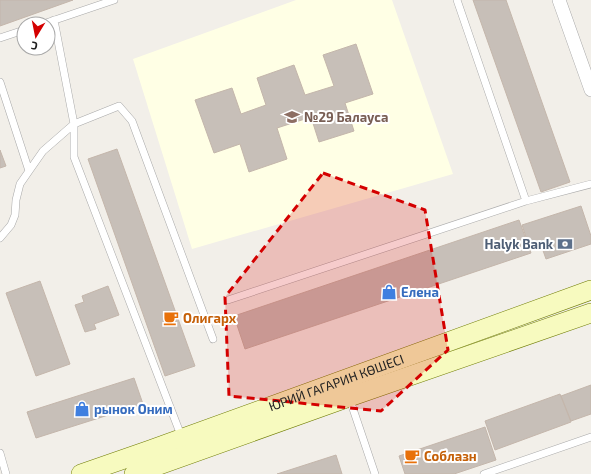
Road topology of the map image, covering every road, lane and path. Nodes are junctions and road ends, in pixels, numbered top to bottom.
1 (114, 0) edge
2 (457, 0) edge
3 (559, 0) edge
4 (56, 19) edge
5 (56, 30) edge
6 (16, 33) edge
7 (0, 38) edge
8 (0, 82) edge
9 (591, 90) edge
10 (74, 124) junction
11 (29, 171) junction
12 (591, 184) edge
13 (526, 201) junction
14 (0, 238) edge
15 (591, 290) edge
16 (228, 300) dead end
17 (591, 313) edge
18 (213, 339) dead end
19 (349, 397) junction
20 (591, 437) edge
21 (182, 439) junction
22 (0, 453) edge
23 (155, 464) edge
24 (6, 474) edge
25 (81, 474) edge
26 (134, 474) edge
27 (375, 474) edge
28 (484, 474) edge

1 - 4 lane
2 - 13 lane
3 - 9 street
5 - 10 lane
6 - 7 lane
8 - 11 lane
10 - 11 lane
10 - 18 lane
10 - 21 lane
11 - 14 lane
12 - 13 lane
13 - 16 lane
15 - 21 main road, ЮРИЙ ГАГАРИН КӨШЕСІ
17 - 19 main road, ЮРИЙ ГАГАРИН КӨШЕСІ
19 - 23 main road, ЮРИЙ ГАГАРИН КӨШЕСІ
19 - 27 lane
20 - 28 lane
21 - 23 main road, ЮРИЙ ГАГАРИН КӨШЕСІ
22 - 24 lane
23 - 25 main road, ЮРИЙ ГАГАРИН КӨШЕСІ
23 - 26 main road, ЮРИЙ ГАГАРИН КӨШЕСІ

